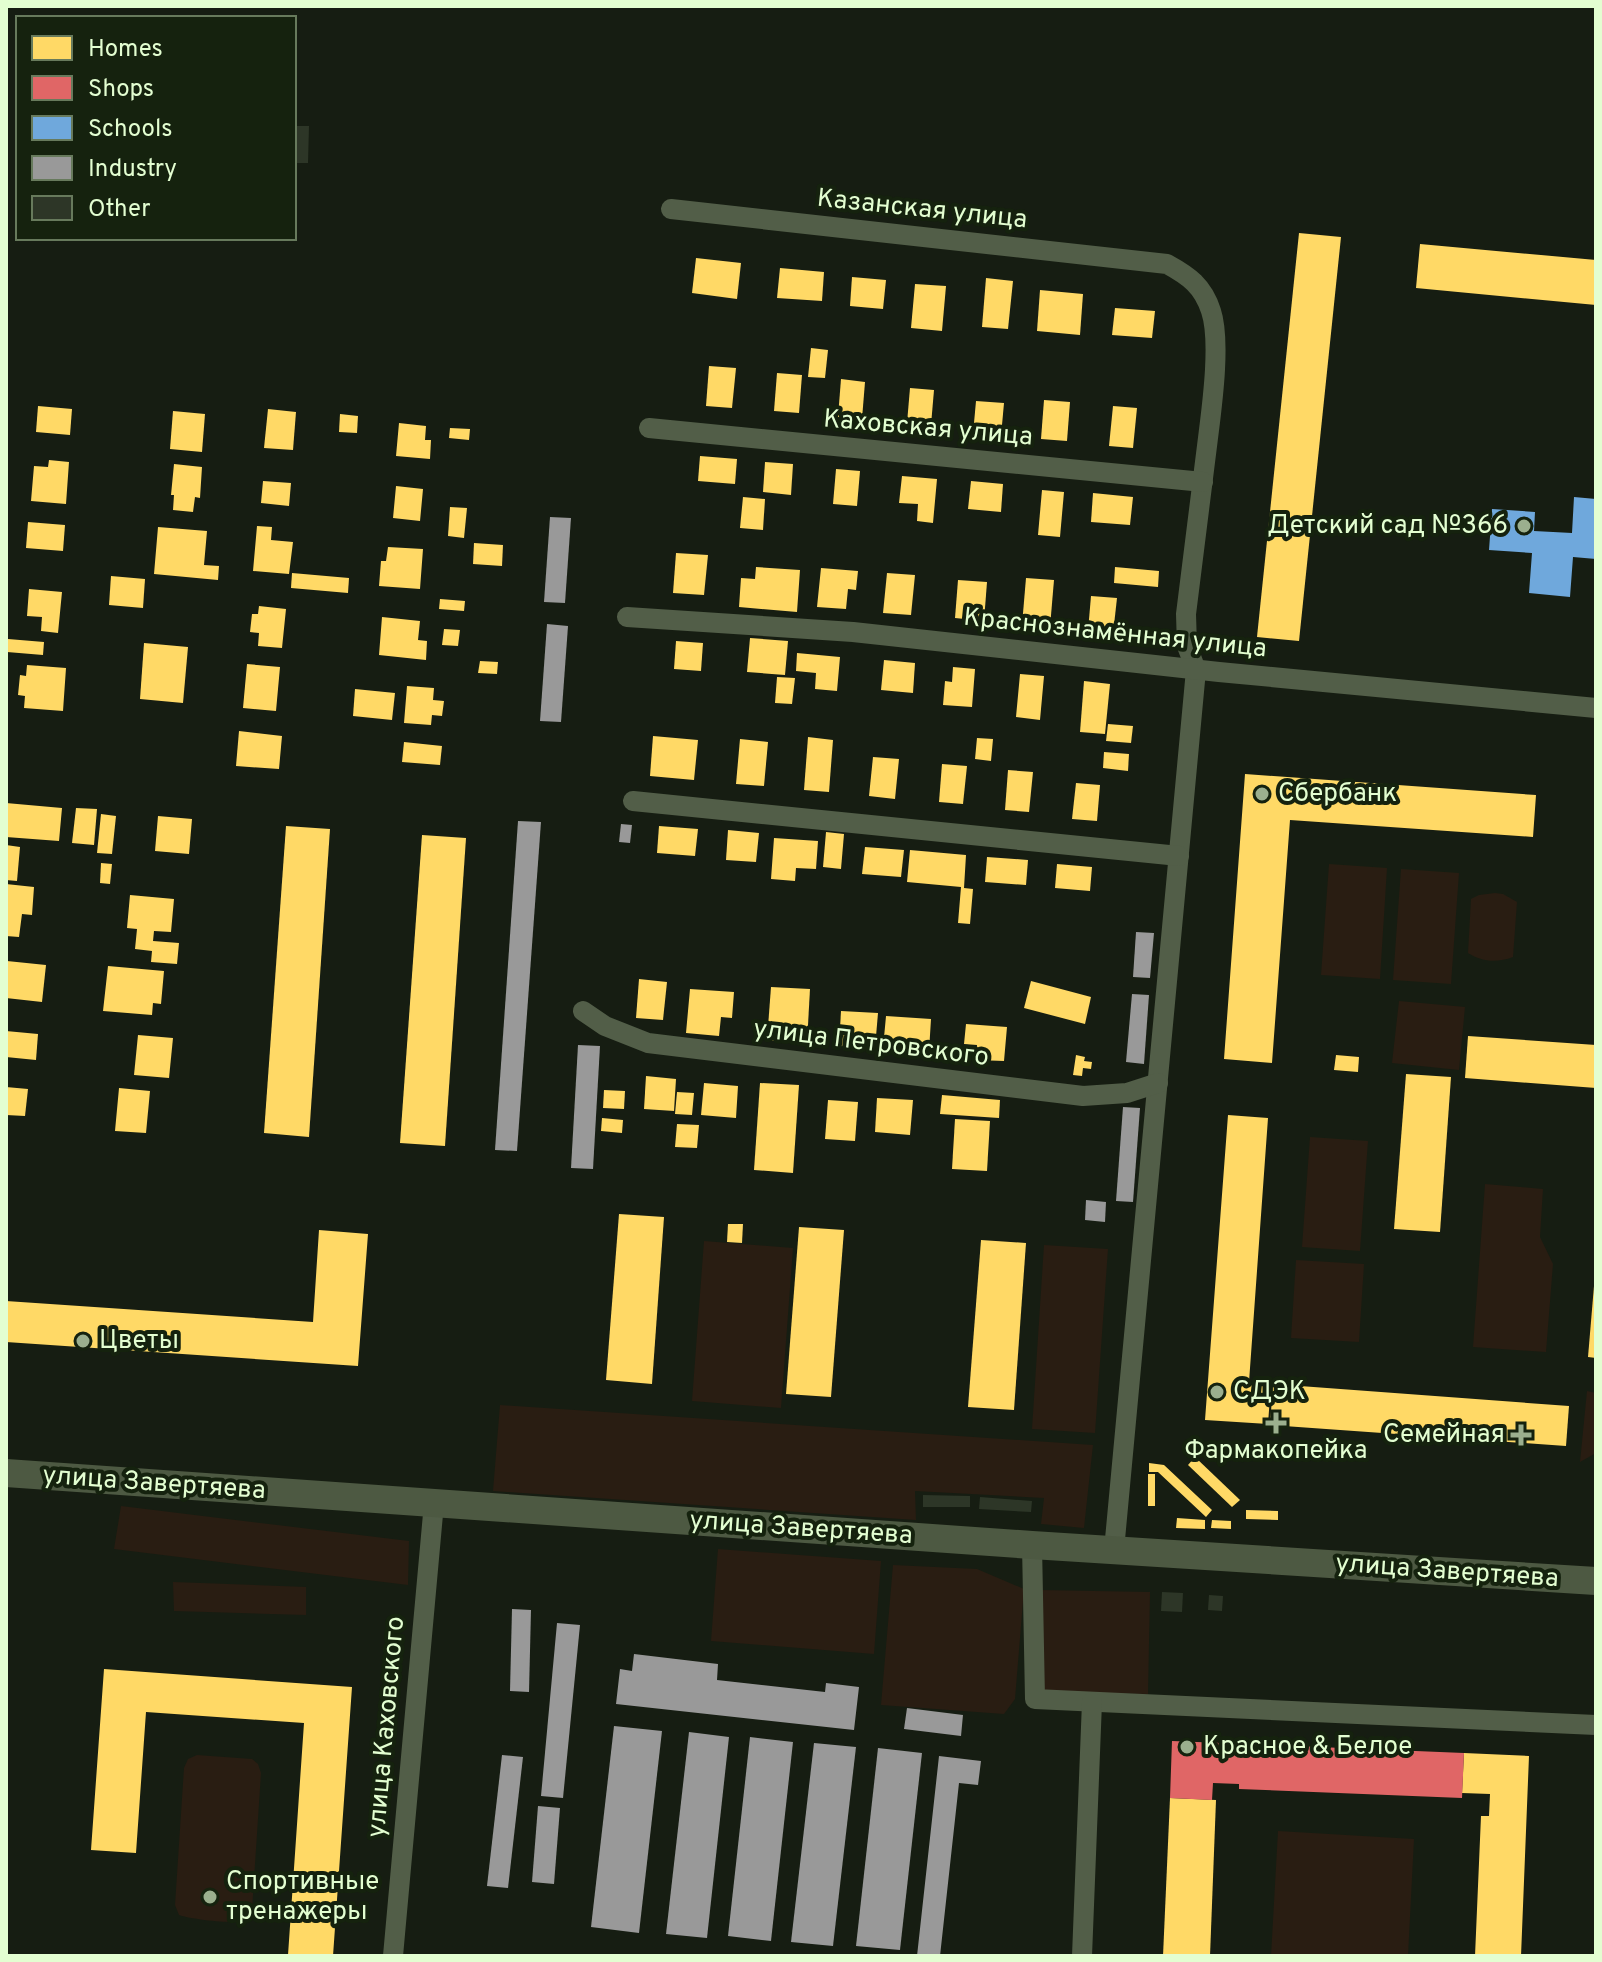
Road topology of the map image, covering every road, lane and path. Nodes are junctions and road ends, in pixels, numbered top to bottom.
1 (671, 209) dead end
2 (649, 428) dead end
3 (1203, 482) junction
4 (627, 617) dead end
5 (1196, 670) junction
6 (1596, 708) edge
7 (633, 801) dead end
8 (1179, 856) junction
9 (583, 1011) dead end
10 (1158, 1083) junction
11 (6, 1473) edge
12 (434, 1503) junction
13 (1032, 1545) junction
14 (1114, 1550) junction
15 (1596, 1581) edge
16 (1092, 1702) junction
17 (1596, 1723) edge
18 (393, 1956) edge
19 (1082, 1956) edge

1 - 3 street, Казанская улица
2 - 3 street, Каховская улица
3 - 5 street
4 - 5 street, Краснознамённая улица
5 - 6 street, Краснознамённая улица
5 - 8 street
7 - 8 street
8 - 10 street
9 - 10 street, улица Петровского
10 - 14 street
11 - 12 main road, улица Завертяева
12 - 13 main road, улица Завертяева
12 - 18 street, улица Каховского
13 - 14 main road, улица Завертяева
13 - 16 street
14 - 15 main road, улица Завертяева
16 - 17 street
16 - 19 street

